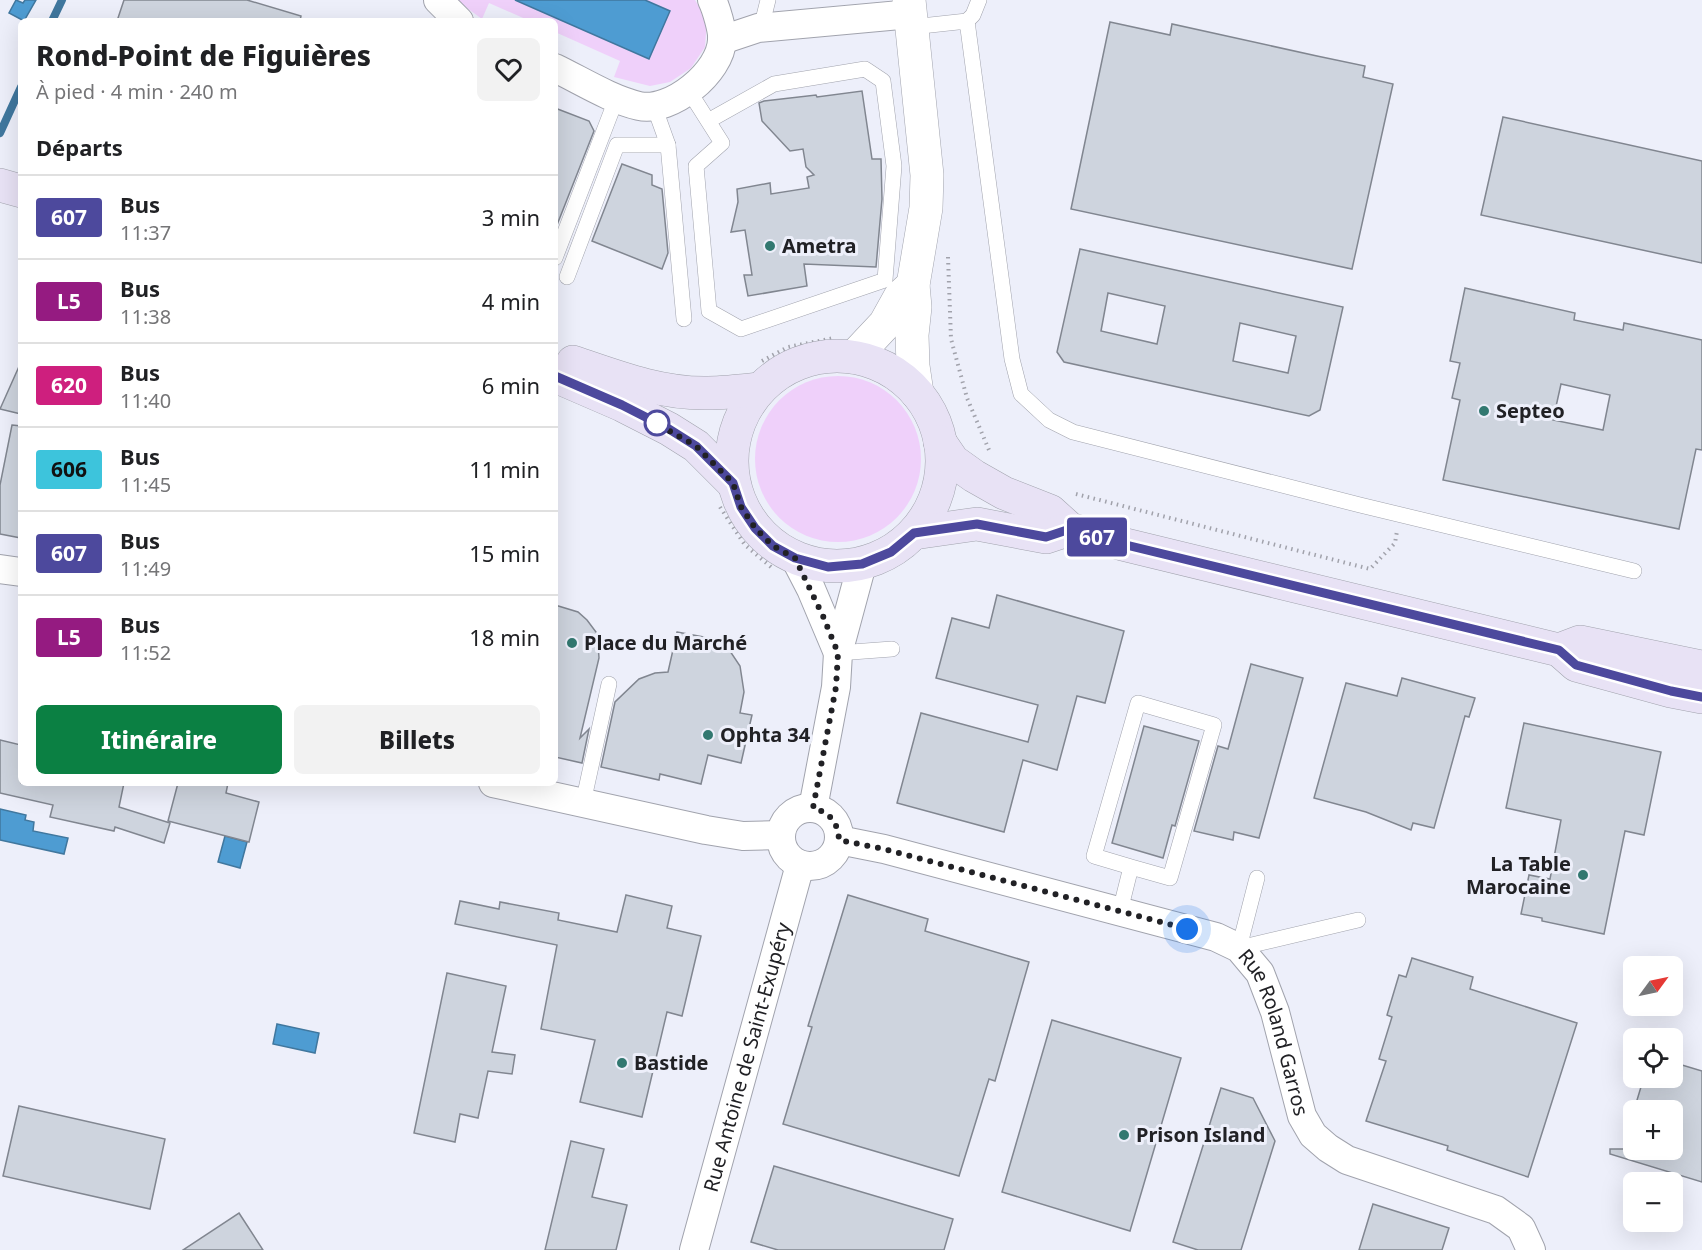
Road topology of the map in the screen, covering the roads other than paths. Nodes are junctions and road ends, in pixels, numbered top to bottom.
1 (438, 0) edge
2 (712, 0) edge
3 (768, 0) edge
4 (979, 0) edge
5 (910, 14) edge
6 (456, 18) edge
7 (967, 21) junction
8 (761, 28) junction
9 (722, 40) junction
10 (558, 69) edge
11 (689, 91) junction
12 (617, 97) junction
13 (654, 106) junction
14 (708, 121) junction
15 (668, 145) junction
16 (0, 185) edge
17 (18, 190) edge
18 (558, 250) edge
19 (567, 277) dead end
20 (913, 285) junction
21 (684, 319) dead end
22 (849, 347) junction
23 (558, 357) edge
24 (759, 376) junction
25 (558, 377) edge
26 (917, 393) junction
27 (940, 442) junction
28 (726, 494) junction
29 (1070, 529) junction
30 (914, 533) junction
31 (785, 564) junction
32 (862, 564) junction
33 (0, 569) edge
34 (1634, 571) dead end
35 (18, 572) edge
36 (892, 649) dead end
37 (1559, 650) junction
38 (838, 653) junction
39 (1702, 667) edge
40 (609, 684) dead end
41 (1687, 694) edge
42 (1702, 712) edge
43 (506, 786) edge
44 (583, 803) junction
45 (813, 808) junction
46 (781, 835) junction
47 (839, 840) junction
48 (800, 865) junction
49 (1131, 867) junction
50 (1257, 878) dead end
51 (1120, 911) junction
52 (1358, 920) dead end
53 (1239, 948) junction
54 (694, 1250) edge
55 (1531, 1250) edge

1 - 6 street
2 - 9 street
3 - 8 lane
4 - 7 lane
5 - 7 lane
5 - 8 street
5 - 20 street
7 - 34 lane
8 - 9 street
9 - 11 street
10 - 12 street
11 - 13 street
11 - 14 lane
12 - 13 street
12 - 18 lane
13 - 15 lane
14 - 14 lane
15 - 19 lane
15 - 21 lane
16 - 17 main road
20 - 22 street
20 - 26 street
22 - 24 main road
22 - 26 main road
23 - 24 main road
24 - 28 main road
25 - 28 main road
26 - 27 main road
27 - 29 main road
27 - 30 main road
28 - 31 main road
29 - 30 main road
29 - 37 main road
30 - 32 main road
31 - 32 main road
31 - 38 street
32 - 38 street
33 - 35 street
36 - 38 lane
37 - 39 main road
37 - 41 main road
38 - 45 street
40 - 44 lane
41 - 42 street
43 - 44 street
44 - 46 street
45 - 46 street
45 - 47 street
46 - 48 street
47 - 48 street
47 - 51 street, Rue Roland Garros
48 - 54 street, Rue Antoine de Saint-Exupéry
49 - 49 lane
49 - 51 lane
50 - 53 lane
51 - 53 street, Rue Roland Garros
52 - 53 lane
53 - 55 street, Rue Roland Garros

